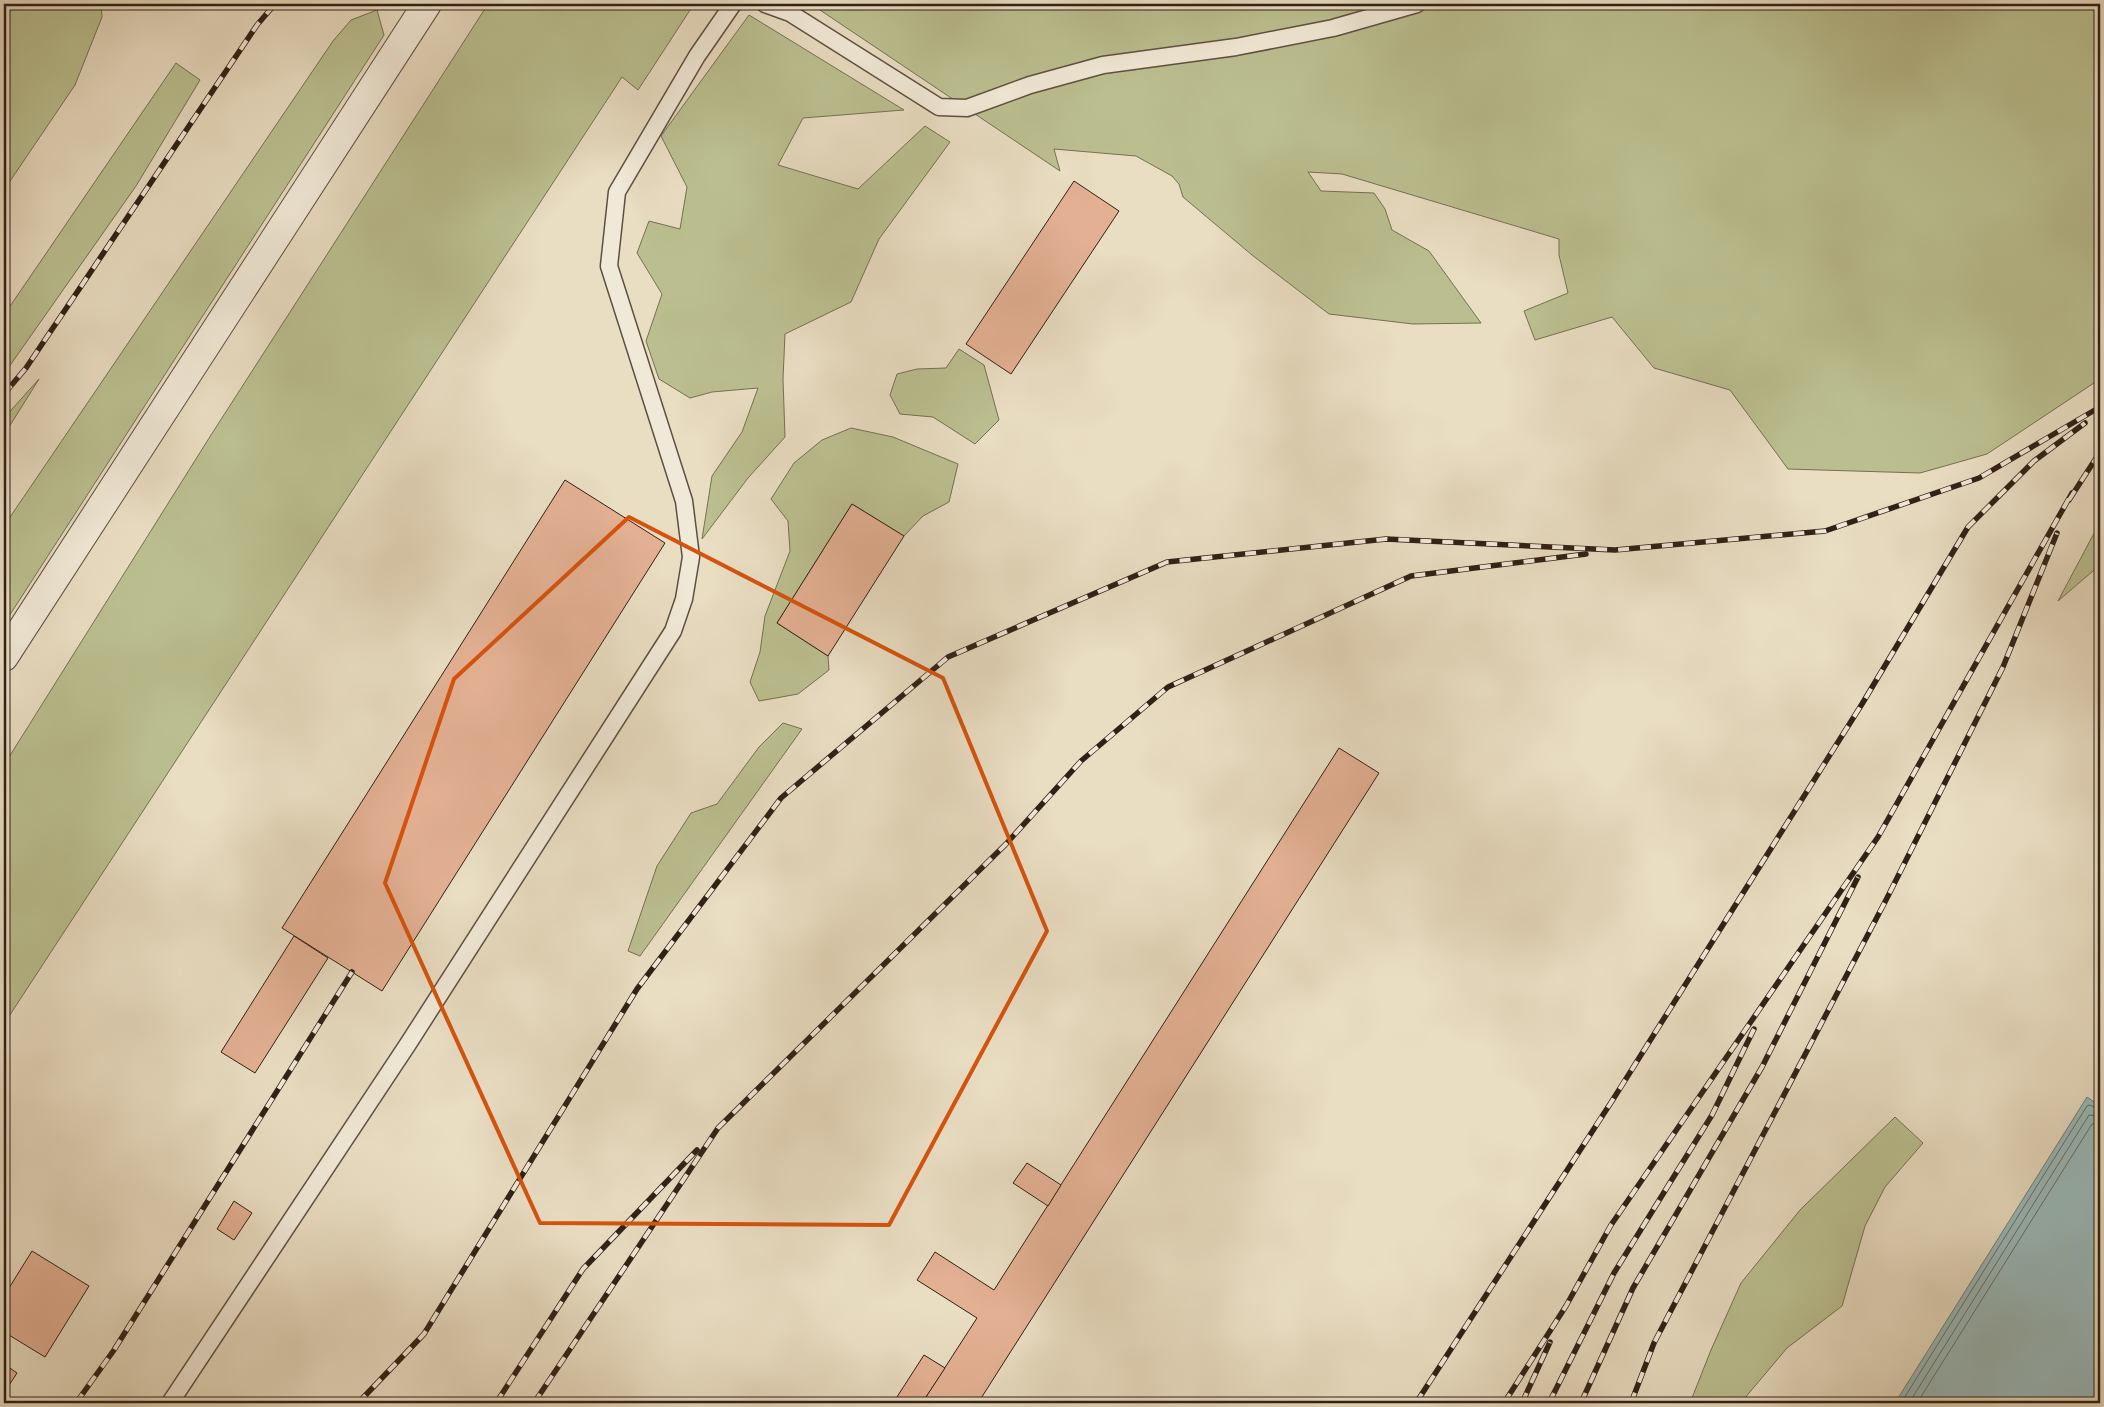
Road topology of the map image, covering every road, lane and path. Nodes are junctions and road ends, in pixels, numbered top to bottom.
1 (427, 4) edge
2 (733, 4) edge
3 (765, 4) edge
4 (1417, 4) edge
5 (4, 657) edge
6 (170, 1403) edge

1 - 5 street
2 - 6 lane
3 - 4 lane

